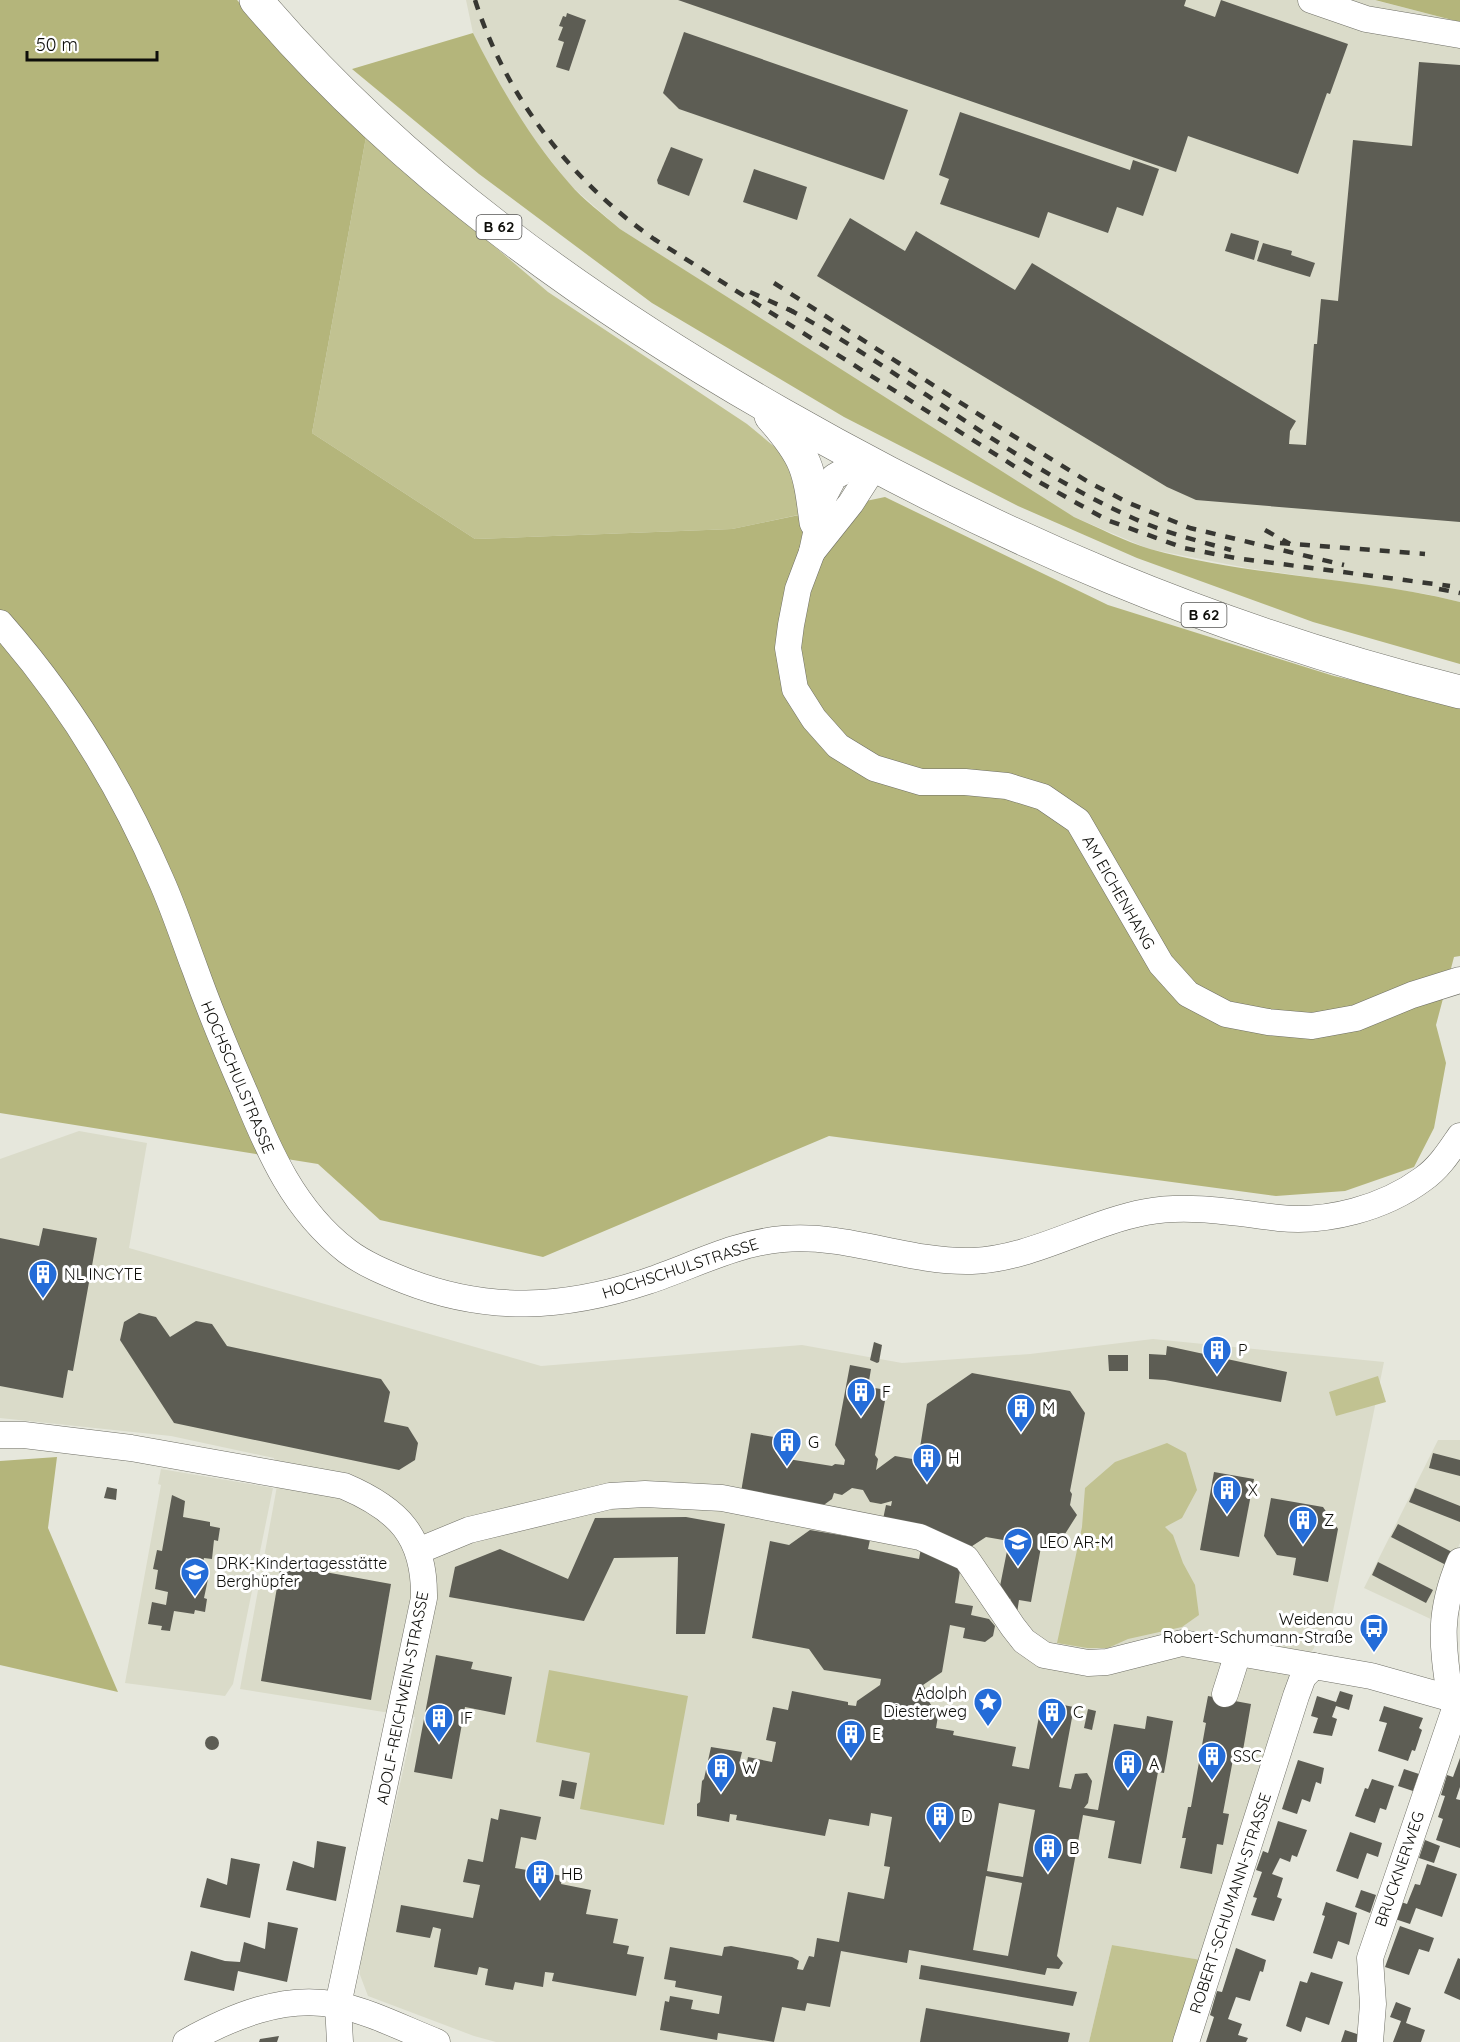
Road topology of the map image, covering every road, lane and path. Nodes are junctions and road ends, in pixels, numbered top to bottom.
1 (256, 0) edge
2 (1311, 0) edge
3 (1460, 35) edge
4 (756, 399) junction
5 (874, 467) junction
6 (814, 537) junction
7 (0, 623) edge
8 (1460, 692) edge
9 (1460, 980) edge
10 (1460, 1136) edge
11 (0, 1436) edge
12 (418, 1551) junction
13 (1460, 1561) edge
14 (1238, 1653) junction
15 (1314, 1666) junction
16 (1225, 1694) dead end
17 (1456, 1700) edge
18 (338, 2005) junction
19 (186, 2042) edge
20 (340, 2042) edge
21 (437, 2042) edge
22 (1186, 2042) edge
23 (1370, 2042) edge

1 - 4 main road, B 62
2 - 3 street
4 - 5 main road, B 62
4 - 6 main road
5 - 6 street, AM EICHENHANG
5 - 8 main road, B 62
6 - 9 street, AM EICHENHANG
7 - 10 street, HOCHSCHULSTRASSE
11 - 12 street, ADOLF-REICHWEIN-STRASSE
12 - 14 street
12 - 18 street, ADOLF-REICHWEIN-STRASSE
13 - 17 street
14 - 15 street
14 - 16 street
15 - 17 street
15 - 22 street, ROBERT-SCHUMANN-STRASSE
17 - 23 street, BRUCKNERWEG
18 - 19 street
18 - 20 street, ADOLF-REICHWEIN-STRASSE
18 - 21 street

